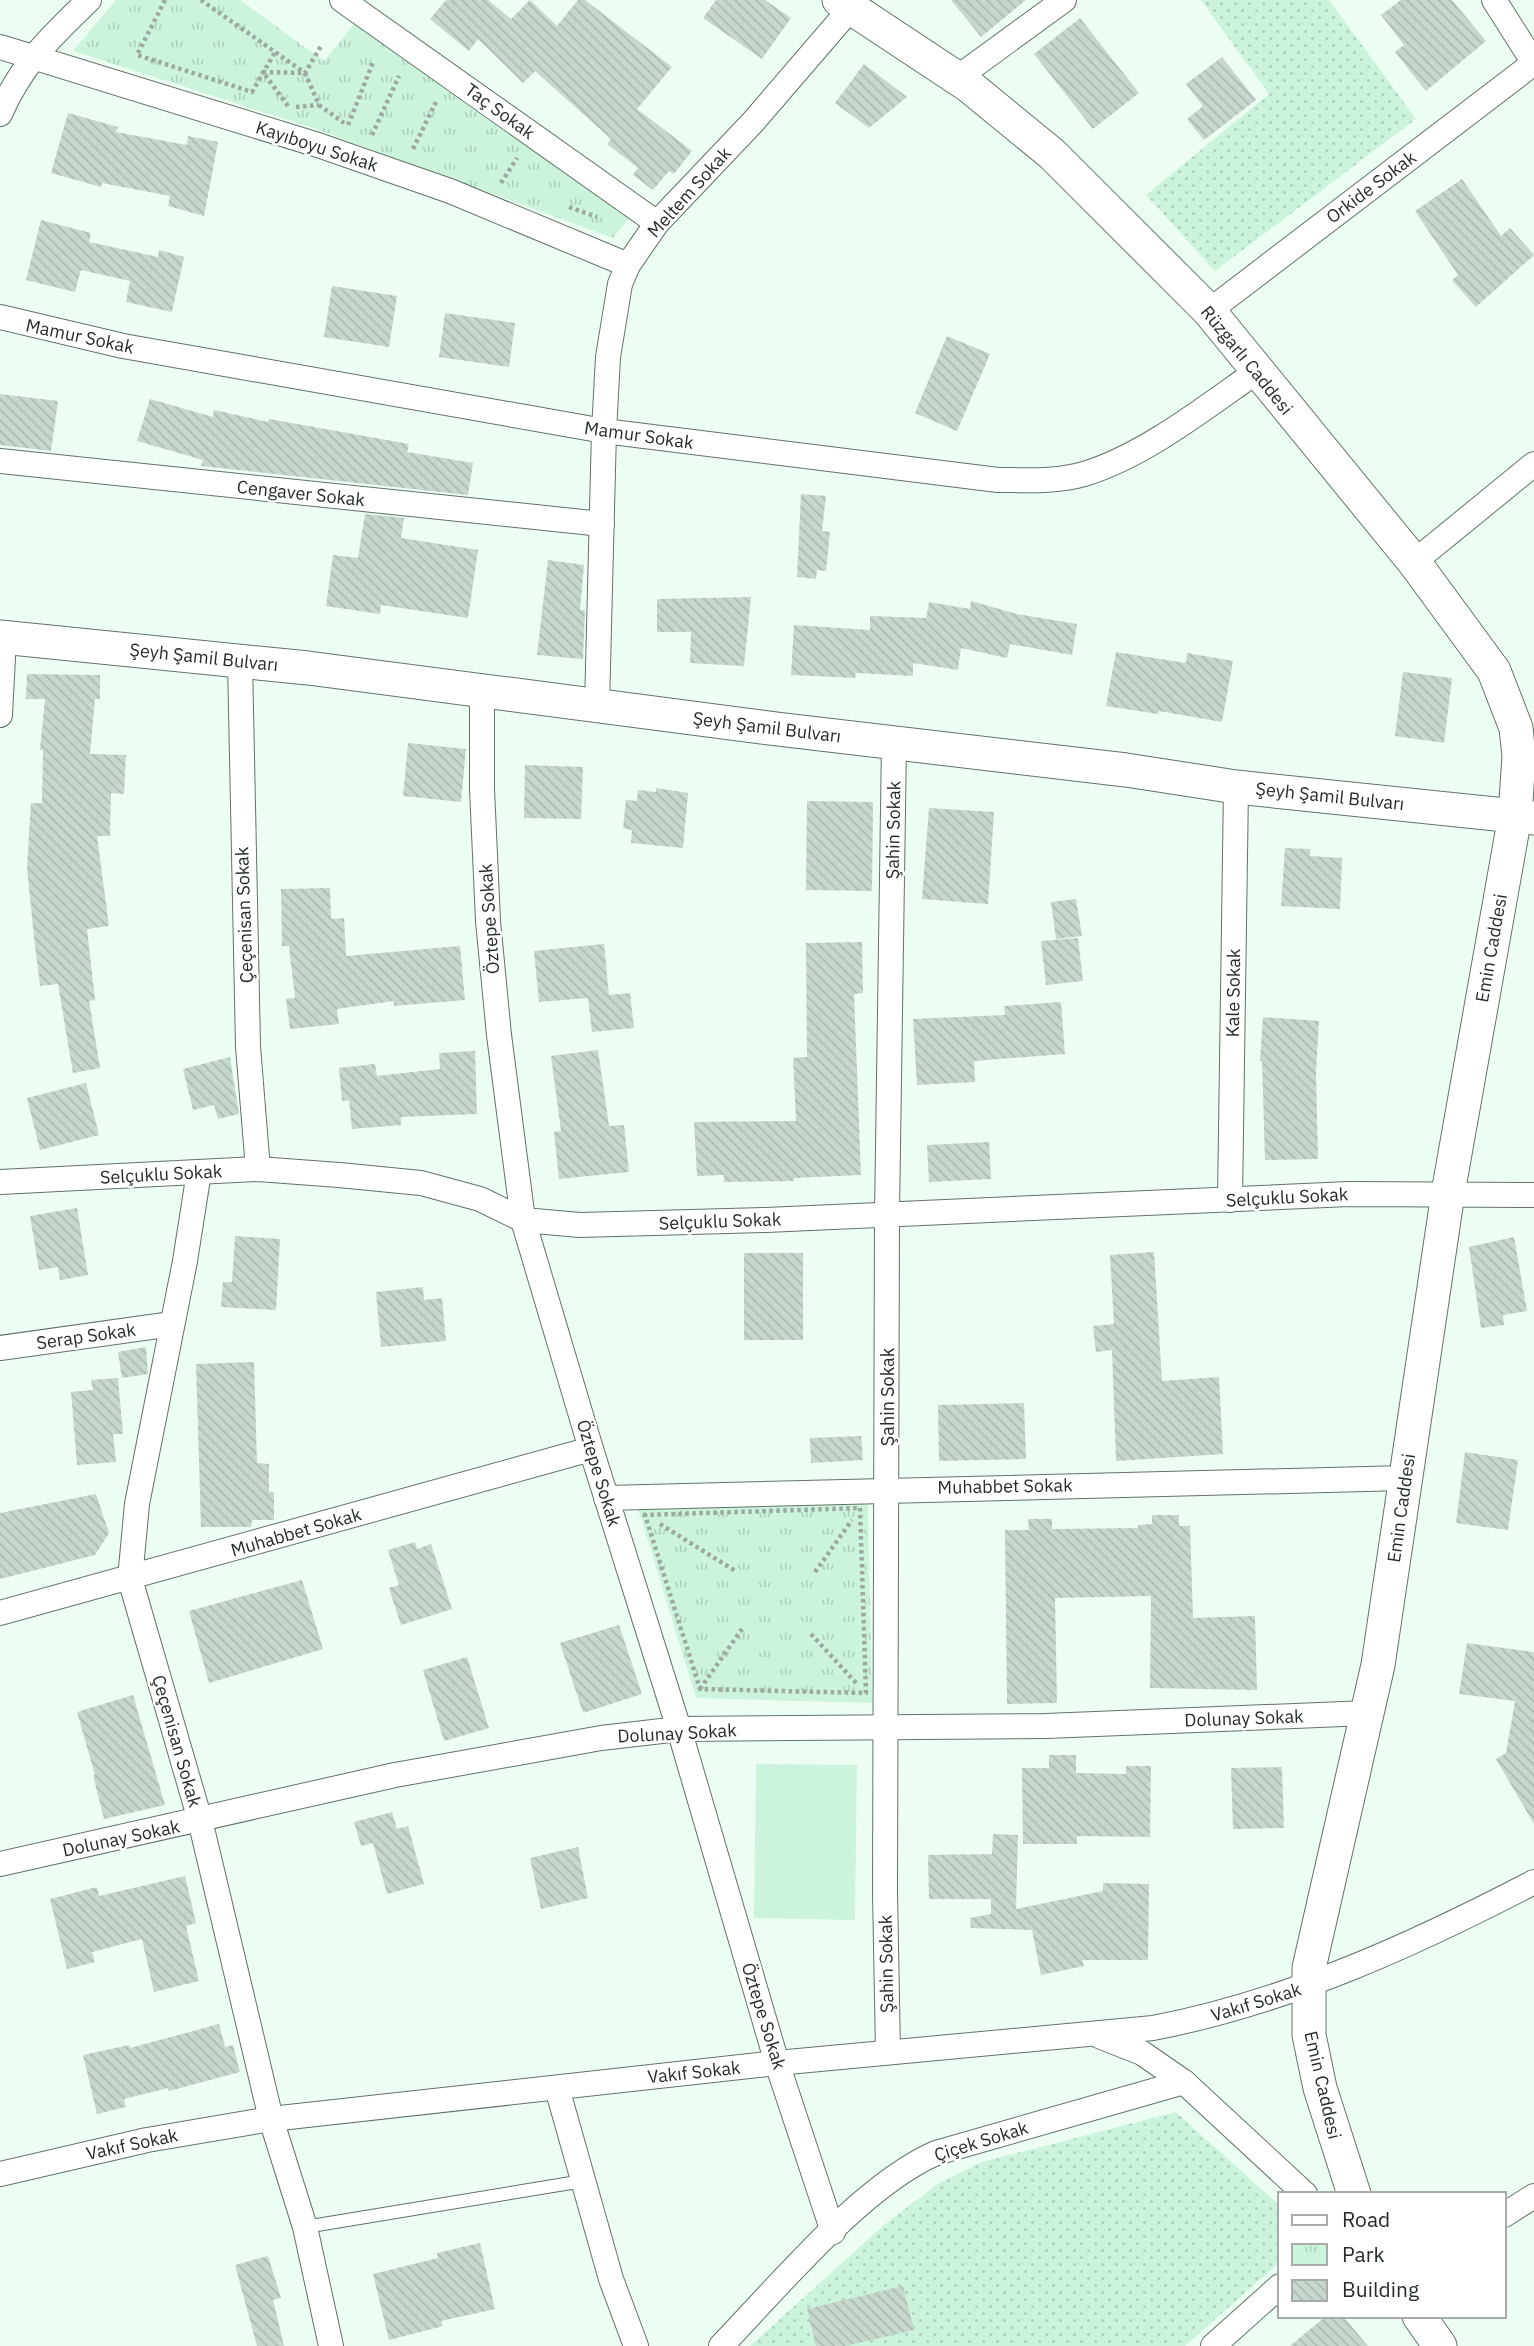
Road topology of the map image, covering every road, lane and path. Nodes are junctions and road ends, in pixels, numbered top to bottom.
1 (89, 0) edge
2 (165, 0) edge
3 (201, 0) edge
4 (342, 0) edge
5 (1064, 0) edge
6 (1494, 0) edge
7 (845, 4) edge
8 (321, 46) dead end
9 (0, 47) edge
10 (275, 52) junction
11 (32, 57) junction
12 (1534, 63) edge
13 (381, 64) dead end
14 (390, 70) dead end
15 (263, 72) junction
16 (305, 73) junction
17 (957, 78) junction
18 (436, 102) dead end
19 (319, 105) junction
20 (0, 114) edge
21 (346, 124) junction
22 (355, 128) dead end
23 (363, 131) dead end
24 (425, 154) dead end
25 (518, 157) dead end
26 (488, 179) dead end
27 (657, 223) junction
28 (628, 265) junction
29 (1209, 311) junction
30 (0, 317) edge
31 (1256, 372) junction
32 (604, 431) junction
33 (0, 461) edge
34 (1534, 464) edge
35 (602, 524) junction
36 (1413, 562) junction
37 (2, 638) edge
38 (240, 661) junction
39 (482, 692) junction
40 (597, 706) junction
41 (0, 715) edge
42 (894, 742) junction
43 (1236, 787) junction
44 (1524, 817) edge
45 (258, 1170) junction
46 (198, 1171) junction
47 (0, 1182) edge
48 (1448, 1193) junction
49 (1534, 1195) edge
50 (1230, 1200) junction
51 (887, 1214) junction
52 (523, 1220) junction
53 (172, 1324) junction
54 (0, 1348) edge
55 (591, 1450) junction
56 (1405, 1478) junction
57 (888, 1489) junction
58 (606, 1498) junction
59 (860, 1508) junction
60 (645, 1515) junction
61 (737, 1572) dead end
62 (815, 1572) dead end
63 (130, 1579) junction
64 (0, 1613) edge
65 (741, 1629) dead end
66 (811, 1634) dead end
67 (700, 1689) junction
68 (866, 1693) junction
69 (1368, 1713) junction
70 (680, 1729) junction
71 (885, 1729) junction
72 (200, 1820) junction
73 (0, 1864) edge
74 (1534, 1882) edge
75 (1308, 1985) junction
76 (1095, 2035) junction
77 (888, 2052) junction
78 (777, 2063) junction
79 (1184, 2082) junction
80 (557, 2088) junction
81 (271, 2119) junction
82 (0, 2174) edge
83 (583, 2181) junction
84 (1304, 2192) edge
85 (1353, 2192) edge
86 (1534, 2196) edge
87 (1506, 2214) edge
88 (305, 2227) junction
89 (832, 2232) junction
90 (1278, 2288) edge
91 (1420, 2318) edge
92 (331, 2346) edge
93 (636, 2346) edge
94 (720, 2346) edge
95 (1213, 2346) edge
96 (1440, 2346) edge

1 - 11 street
2 - 15 path
3 - 10 path
4 - 27 street, Taç Sokak
5 - 17 street
6 - 12 street
7 - 17 street, Rüzgarlı Caddesi
7 - 27 street, Meltem Sokak
8 - 16 path
9 - 11 street, Kayıboyu Sokak
10 - 15 path
10 - 16 path
11 - 20 street
11 - 28 street, Kayıboyu Sokak
12 - 29 street, Orkide Sokak
13 - 21 path
14 - 23 path
15 - 16 path
15 - 19 path
16 - 19 path
17 - 29 street, Rüzgarlı Caddesi
18 - 24 path
19 - 21 path
21 - 22 path
25 - 26 path
27 - 28 street, Meltem Sokak
28 - 32 street, Meltem Sokak
29 - 31 street, Rüzgarlı Caddesi
30 - 32 street, Mamur Sokak
31 - 32 street, Mamur Sokak
31 - 36 street, Rüzgarlı Caddesi
32 - 35 street, Meltem Sokak
33 - 35 street, Cengaver Sokak
34 - 36 street
35 - 40 street, Meltem Sokak
36 - 44 street, Rüzgarlı Caddesi
37 - 38 street, Şeyh Şamil Bulvarı
37 - 41 street
38 - 39 street, Şeyh Şamil Bulvarı
38 - 45 street, Çeçenisan Sokak
39 - 40 street, Şeyh Şamil Bulvarı
39 - 52 street, Öztepe Sokak
40 - 42 street, Şeyh Şamil Bulvarı
42 - 43 street, Şeyh Şamil Bulvarı
42 - 51 street, Şahin Sokak
43 - 44 street, Şeyh Şamil Bulvarı
43 - 50 street, Kale Sokak
44 - 48 street, Emin Caddesi
45 - 46 street, Selçuklu Sokak
45 - 52 street, Selçuklu Sokak
46 - 47 street, Selçuklu Sokak
46 - 53 street, Çeçenisan Sokak
48 - 49 street, Selçuklu Sokak
48 - 50 street, Selçuklu Sokak
48 - 56 street, Emin Caddesi
50 - 51 street, Selçuklu Sokak
51 - 52 street, Selçuklu Sokak
51 - 57 street, Şahin Sokak
52 - 55 street, Öztepe Sokak
53 - 54 street, Serap Sokak
53 - 63 street, Çeçenisan Sokak
55 - 58 street, Öztepe Sokak
55 - 63 street, Muhabbet Sokak
56 - 57 street, Muhabbet Sokak
56 - 69 street, Emin Caddesi
57 - 58 street, Muhabbet Sokak
57 - 71 street, Şahin Sokak
58 - 70 street, Öztepe Sokak
59 - 60 path
59 - 62 path
59 - 68 path
60 - 61 path
60 - 67 path
63 - 64 street, Muhabbet Sokak
63 - 72 street, Çeçenisan Sokak
65 - 67 path
66 - 68 path
67 - 68 path
69 - 71 street, Dolunay Sokak
69 - 75 street, Emin Caddesi
70 - 71 street, Dolunay Sokak
70 - 72 street, Dolunay Sokak
70 - 78 street, Öztepe Sokak
71 - 77 street, Şahin Sokak
72 - 73 street, Dolunay Sokak
72 - 81 street, Çeçenisan Sokak
74 - 75 street, Vakıf Sokak
75 - 76 street, Vakıf Sokak
75 - 85 street, Emin Caddesi
76 - 77 street, Vakıf Sokak
76 - 79 street
77 - 78 street, Vakıf Sokak
78 - 80 street, Vakıf Sokak
78 - 89 street, Öztepe Sokak
79 - 84 street
79 - 89 street, Çiçek Sokak
80 - 81 street, Vakıf Sokak
80 - 83 street
81 - 82 street, Vakıf Sokak
81 - 88 street, Çeçenisan Sokak
83 - 88 lane
83 - 93 street
86 - 87 street
88 - 92 street, Çeçenisan Sokak
89 - 94 street, Çiçek Sokak
90 - 95 street
91 - 96 street

